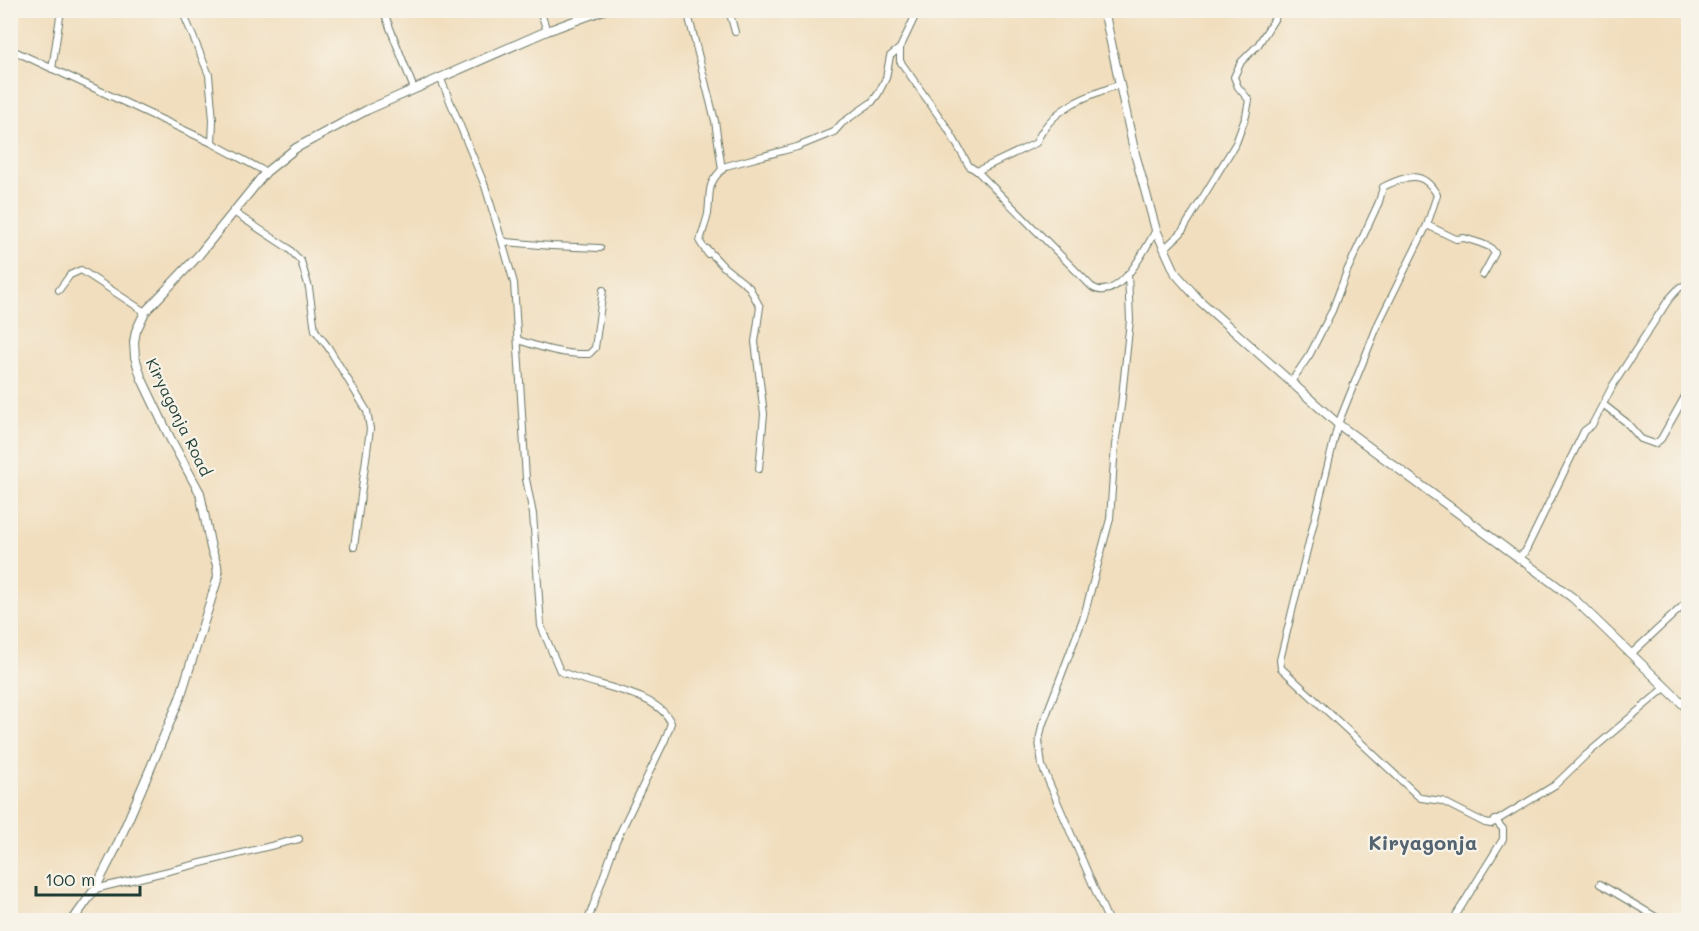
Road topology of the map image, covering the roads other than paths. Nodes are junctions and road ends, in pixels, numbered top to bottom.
1 (61, 10) edge
2 (182, 10) edge
3 (383, 10) edge
4 (540, 10) edge
5 (604, 10) edge
6 (687, 10) edge
7 (729, 10) edge
8 (918, 10) edge
9 (1104, 10) edge
10 (1280, 10) edge
11 (547, 31) junction
12 (735, 32) dead end
13 (900, 48) junction
14 (10, 49) edge
15 (52, 69) junction
16 (440, 77) junction
17 (1121, 84) junction
18 (414, 89) junction
19 (212, 143) junction
20 (722, 170) junction
21 (977, 171) junction
22 (267, 172) junction
23 (235, 213) junction
24 (1427, 225) junction
25 (1156, 230) junction
26 (501, 238) junction
27 (700, 242) junction
28 (600, 248) dead end
29 (1164, 249) junction
30 (708, 254) dead end
31 (1128, 274) junction
32 (1483, 275) dead end
33 (1689, 285) edge
34 (59, 290) dead end
35 (603, 290) dead end
36 (146, 312) junction
37 (518, 340) junction
38 (1291, 382) junction
39 (1689, 391) edge
40 (1604, 405) junction
41 (1338, 424) junction
42 (759, 469) dead end
43 (354, 547) dead end
44 (1517, 558) junction
45 (1689, 601) edge
46 (1631, 654) junction
47 (1666, 687) junction
48 (1689, 709) edge
49 (1495, 820) junction
50 (299, 839) dead end
51 (1600, 884) dead end
52 (95, 889) junction
53 (73, 921) edge
54 (588, 921) edge
55 (1108, 921) edge
56 (1453, 921) edge
57 (1661, 921) edge

1 - 15 street
2 - 19 street
3 - 18 street
4 - 11 street
5 - 11 street, Kiryagonja Road
6 - 20 street
7 - 12 street
8 - 13 street
9 - 17 street
10 - 29 street
11 - 16 street, Kiryagonja Road
13 - 20 street
13 - 21 street
14 - 15 street
15 - 19 street
16 - 18 street, Kiryagonja Road
16 - 26 street
17 - 21 street
17 - 25 street
18 - 22 street, Kiryagonja Road
19 - 22 street
20 - 27 street
21 - 31 street
22 - 23 street, Kiryagonja Road
23 - 36 street, Kiryagonja Road
23 - 43 street
24 - 32 street
24 - 38 street
24 - 41 street
25 - 29 street
25 - 31 street
26 - 28 street
26 - 37 street
27 - 30 street
27 - 42 street
29 - 38 street
31 - 55 street
33 - 40 street
34 - 36 street
35 - 37 street
36 - 52 street, Kiryagonja Road
37 - 54 street
38 - 41 street
39 - 40 street
40 - 44 street
41 - 44 street
41 - 49 street
44 - 46 street
45 - 46 street
46 - 47 street
47 - 48 street
47 - 49 street
49 - 56 street
50 - 52 street
51 - 57 street
52 - 53 street, Kiryagonja Road

